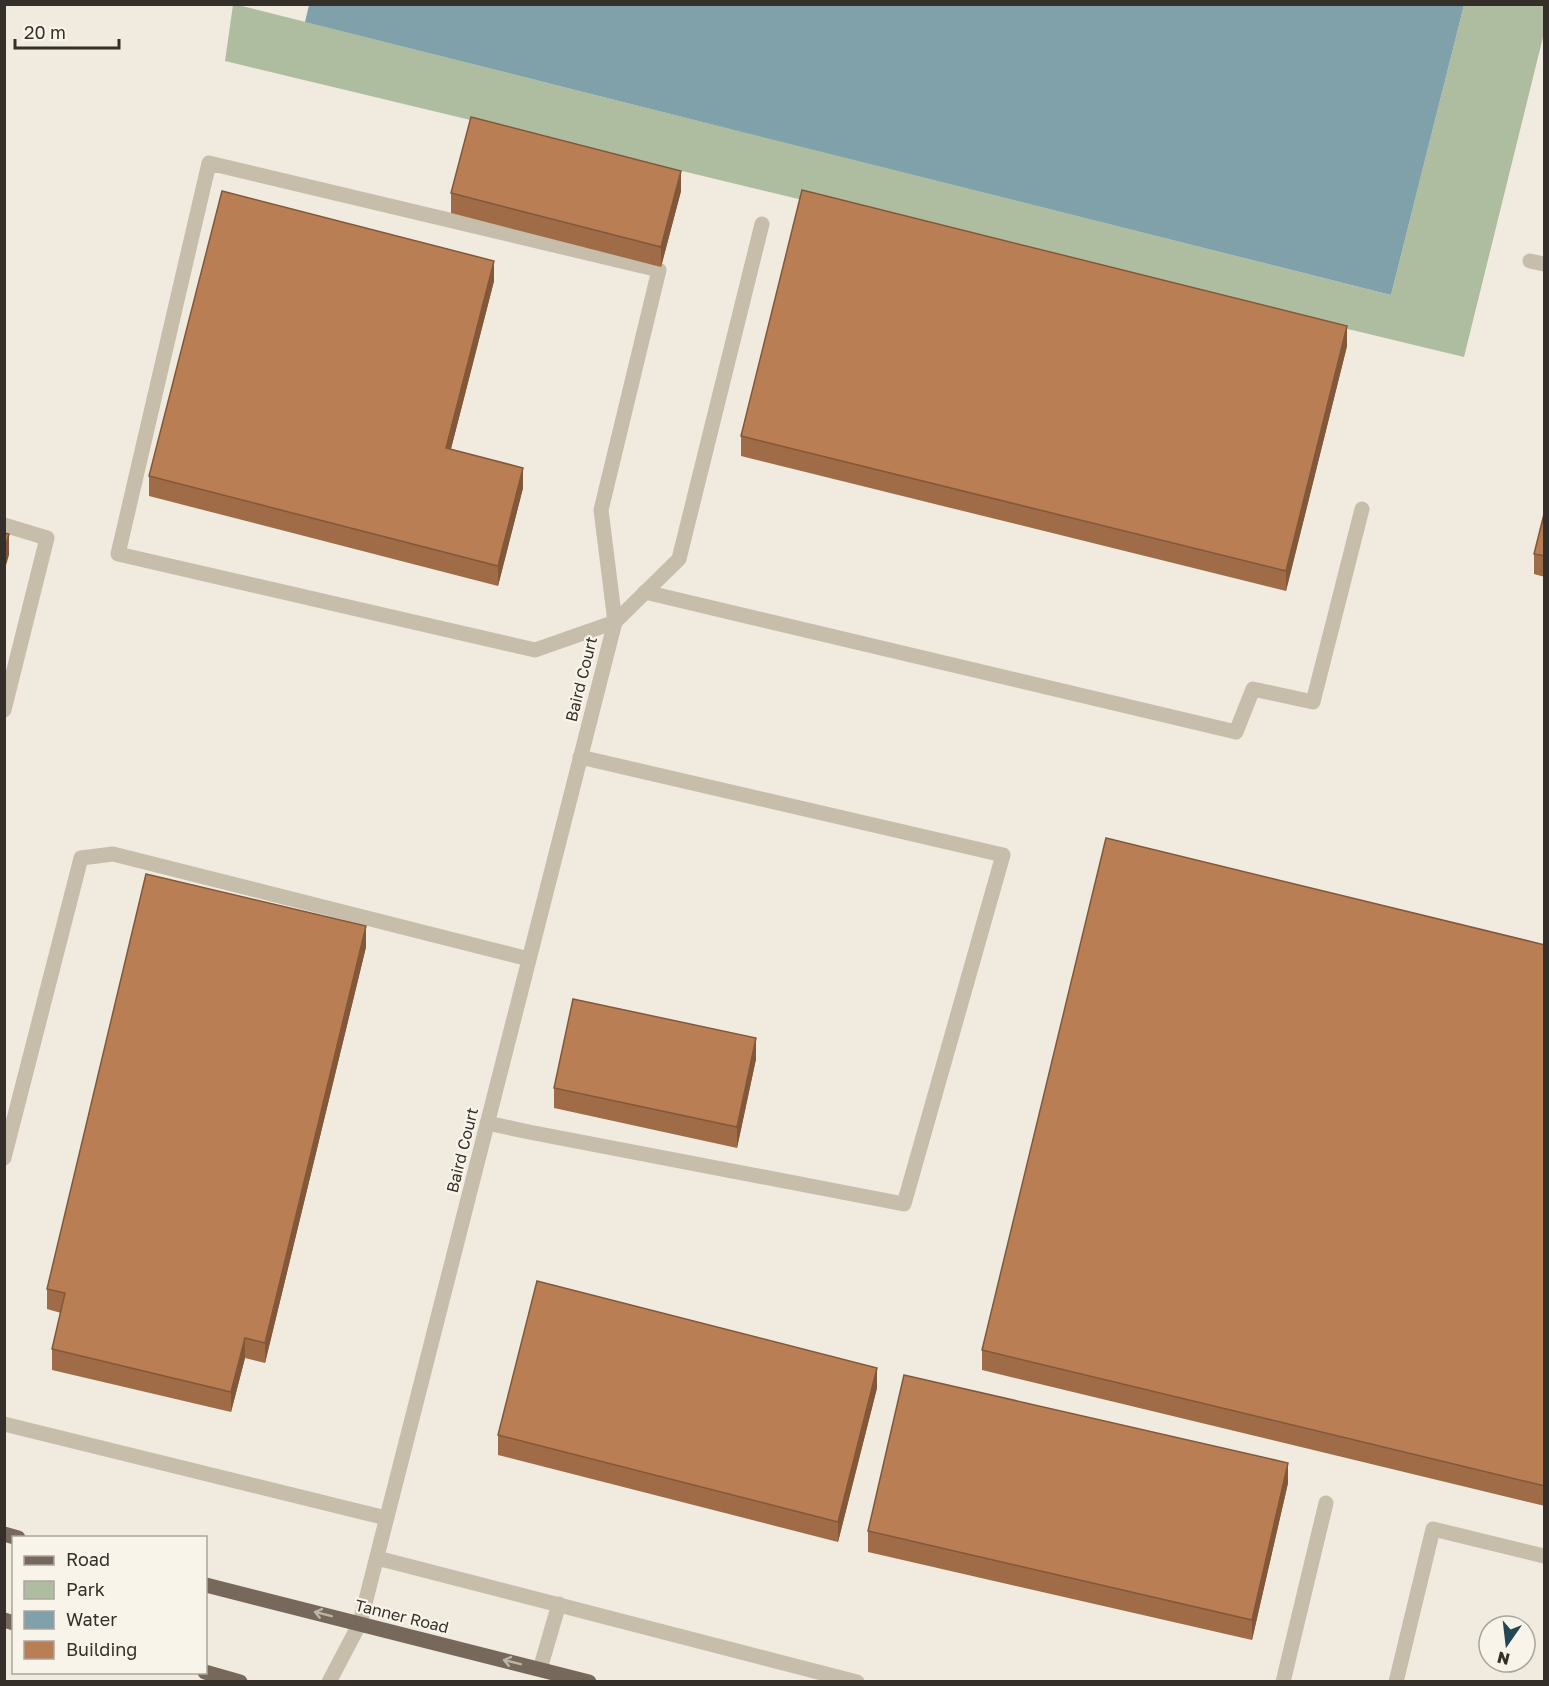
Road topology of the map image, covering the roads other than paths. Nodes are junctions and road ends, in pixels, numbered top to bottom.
1 (762, 224) dead end
2 (1362, 509) dead end
3 (4, 525) edge
4 (645, 592) junction
5 (615, 622) junction
6 (4, 710) edge
7 (580, 757) junction
8 (529, 959) junction
9 (487, 1122) junction
10 (4, 1158) edge
11 (4, 1424) edge
12 (1326, 1503) dead end
13 (386, 1518) junction
14 (1545, 1556) edge
15 (377, 1558) junction
16 (207, 1585) edge
17 (559, 1604) junction
18 (360, 1623) junction
19 (540, 1669) junction
20 (207, 1673) edge
21 (807, 1675) edge
22 (240, 1682) edge
23 (329, 1682) edge
24 (589, 1682) edge
25 (857, 1682) edge
26 (1283, 1682) edge
27 (1395, 1682) edge

1 - 4 street
2 - 4 street
3 - 6 street
4 - 5 street
5 - 5 street
5 - 7 street, Baird Court
7 - 8 street, Baird Court
7 - 9 street
8 - 9 street, Baird Court
8 - 10 street
9 - 13 street, Baird Court
11 - 13 street
12 - 26 street
13 - 15 street, Baird Court
14 - 27 street
15 - 17 street
15 - 18 street, Baird Court
18 -> 16 main road, Tanner Road
17 - 19 street
17 - 21 street
19 -> 18 main road, Tanner Road
18 - 23 street, Baird Court
19 - 24 main road, Tanner Road
20 - 22 main road
21 - 25 street

